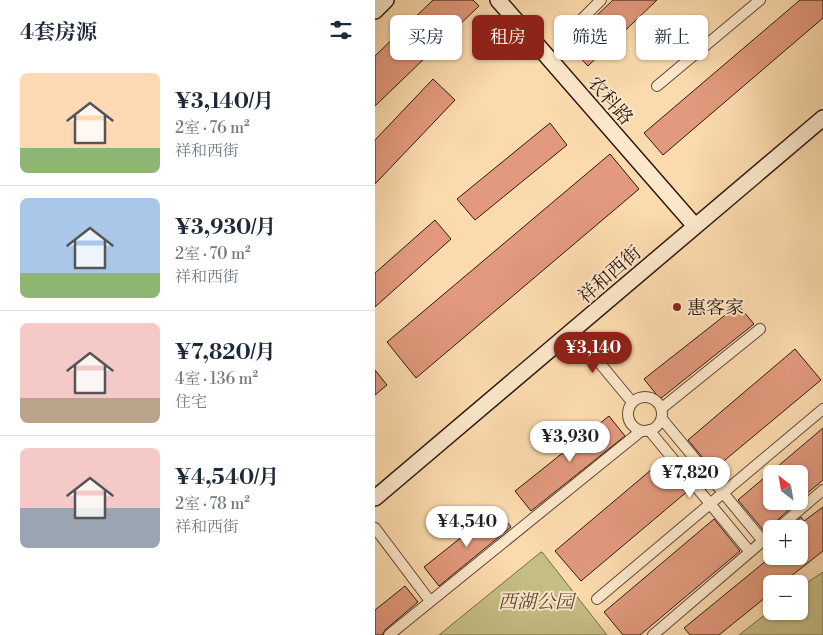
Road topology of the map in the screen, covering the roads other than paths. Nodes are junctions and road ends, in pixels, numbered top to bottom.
1 (387, 0) edge
2 (497, 0) edge
3 (601, 0) edge
4 (760, 0) edge
5 (375, 11) edge
6 (586, 15) edge
7 (657, 86) dead end
8 (823, 118) edge
9 (695, 226) junction
10 (760, 329) dead end
11 (573, 331) junction
12 (632, 402) junction
13 (823, 409) edge
14 (662, 414) junction
15 (645, 430) junction
16 (823, 490) edge
17 (723, 493) junction
18 (375, 498) edge
19 (710, 504) junction
20 (788, 520) edge
21 (375, 528) edge
22 (763, 541) joint
23 (750, 552) junction
24 (597, 599) dead end
25 (431, 601) junction
26 (389, 635) edge
27 (653, 635) edge

1 - 5 main road
2 - 9 main road, 农科路
3 - 6 street
4 - 7 street
8 - 9 main road, 祥和西街
9 - 11 main road, 祥和西街
10 - 14 street
11 - 12 street
11 - 18 main road, 祥和西街
12 - 14 street
12 - 15 street
13 - 17 street
14 - 15 street
14 - 17 street
15 - 19 street
15 - 25 street
16 - 20 street
17 - 19 street
17 - 22 street
19 - 23 street
19 - 24 street
21 - 25 street
22 - 23 street
23 - 27 street
25 - 26 street

